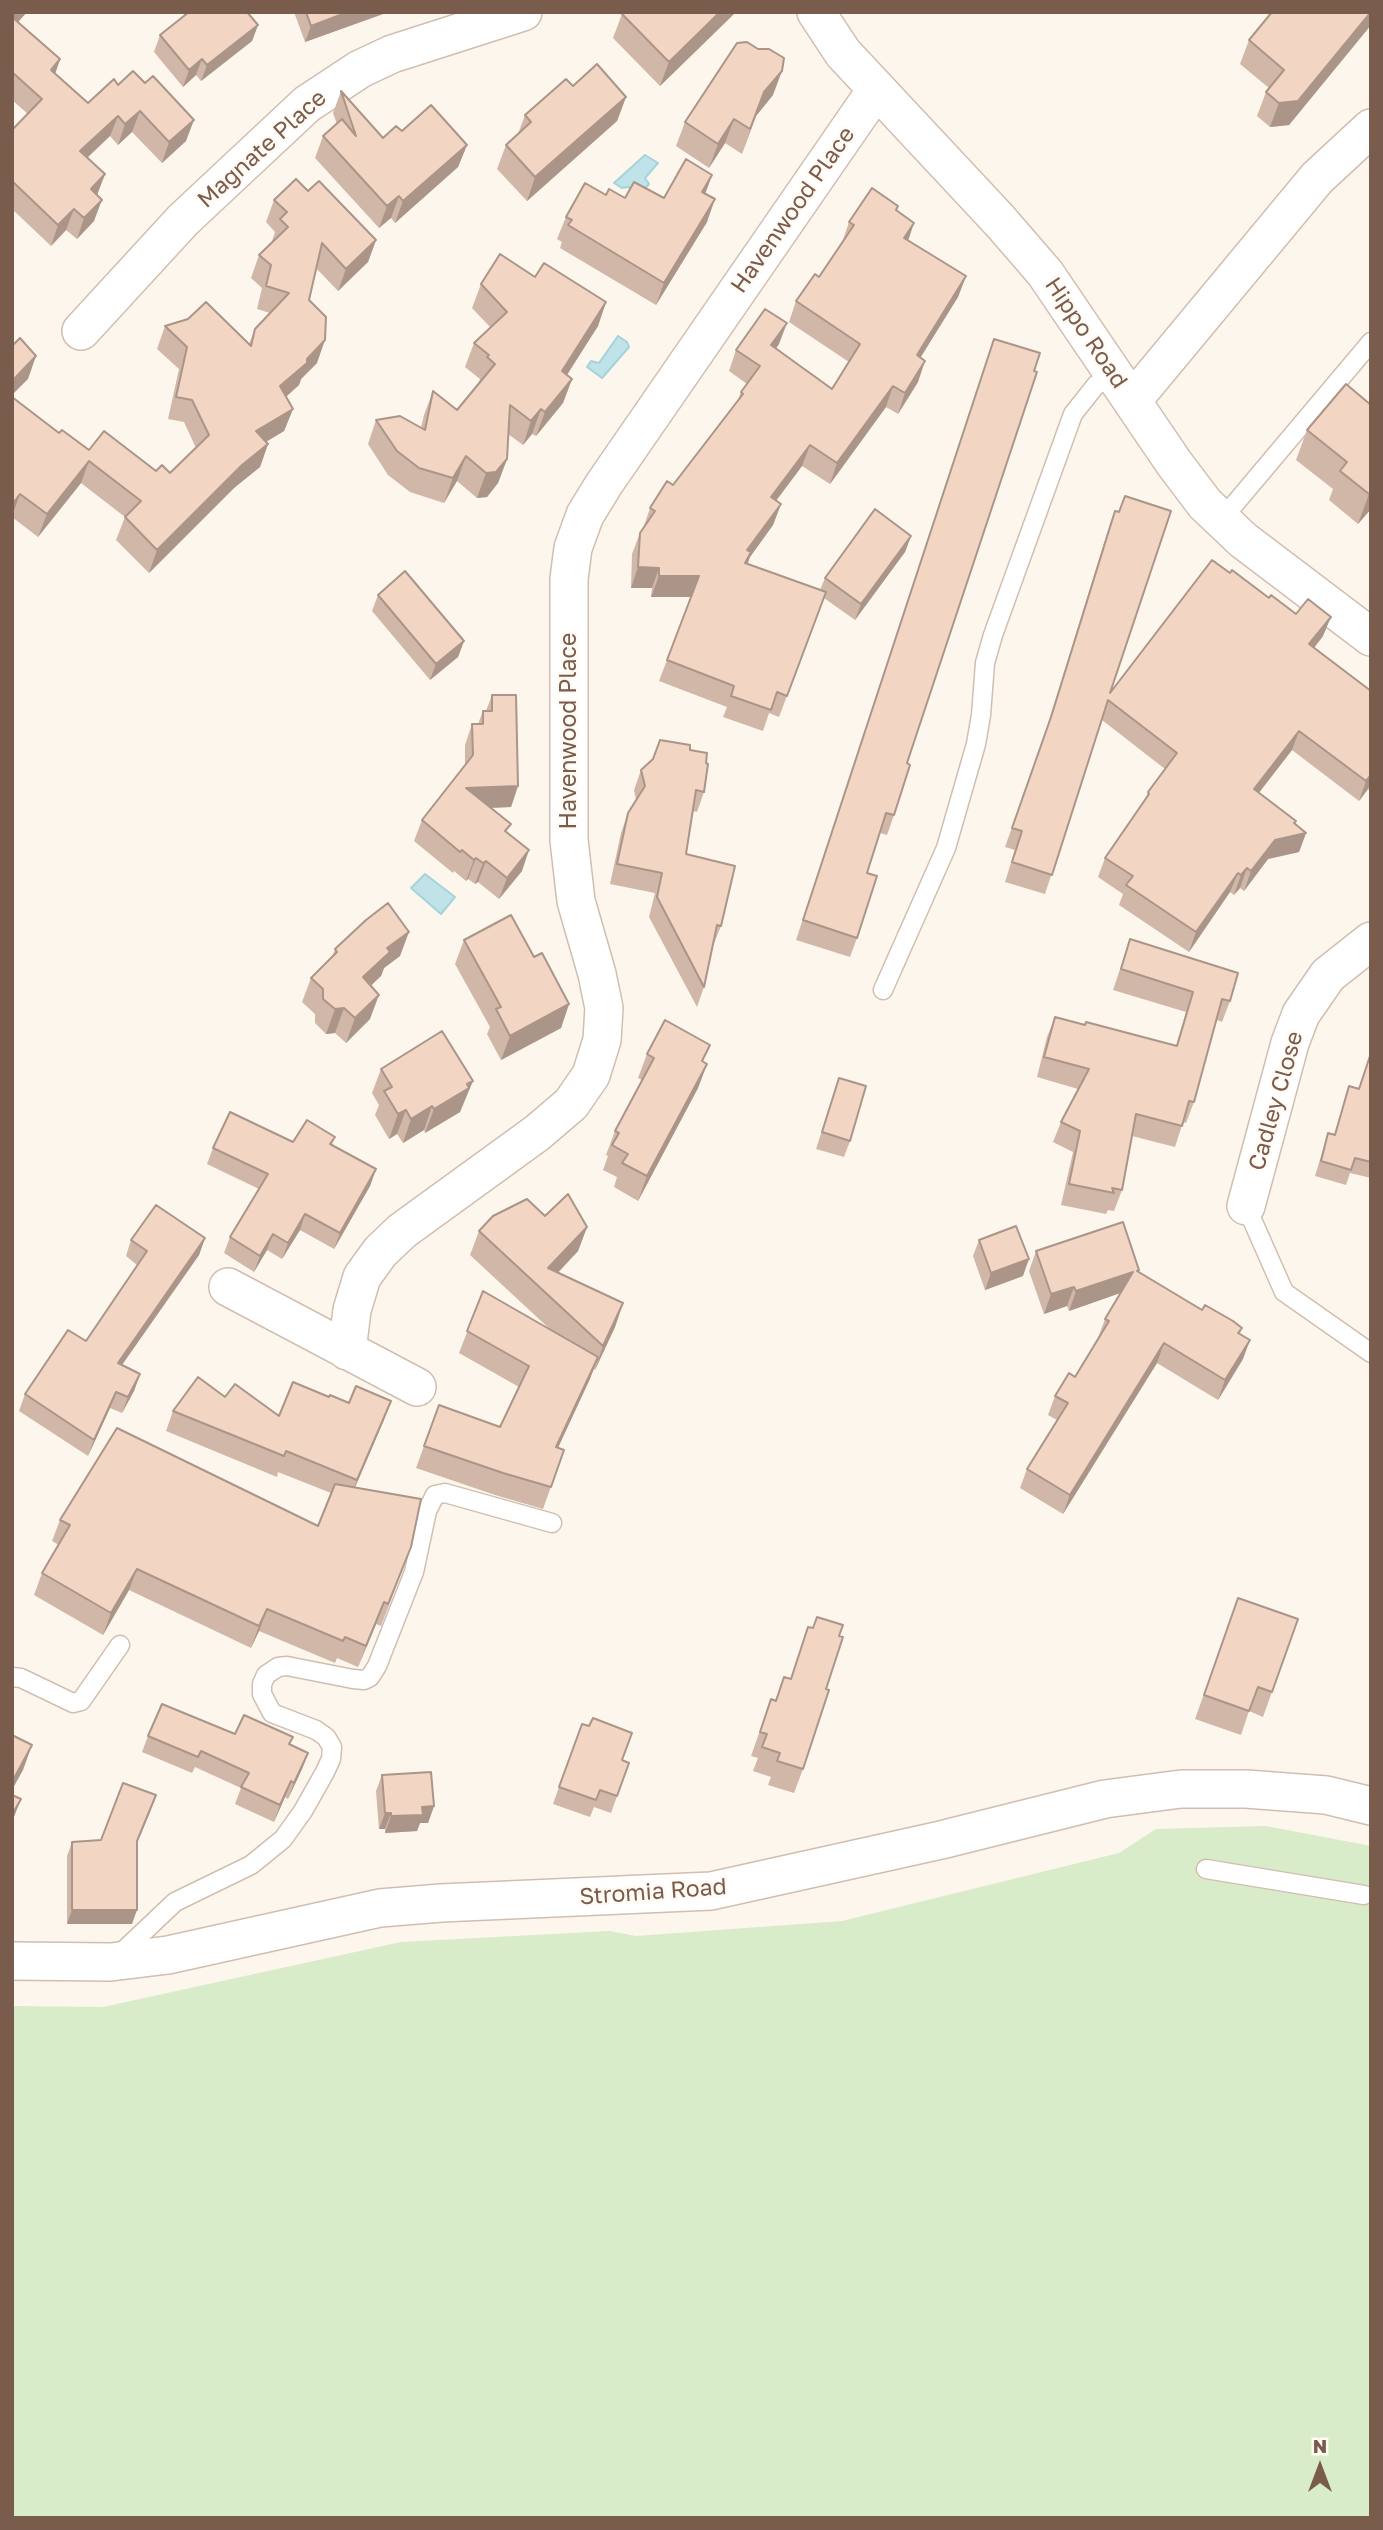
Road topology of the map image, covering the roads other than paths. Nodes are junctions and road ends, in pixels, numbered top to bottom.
1 (523, 12) edge
2 (816, 12) edge
3 (876, 90) junction
4 (1371, 128) edge
5 (81, 331) dead end
6 (1371, 342) edge
7 (1123, 389) junction
8 (1222, 519) junction
9 (1371, 636) edge
10 (1371, 941) edge
11 (883, 990) dead end
12 (1247, 1206) joint
13 (228, 1287) dead end
14 (347, 1351) junction
15 (1371, 1353) edge
16 (417, 1387) dead end
17 (552, 1523) dead end
18 (120, 1645) dead end
19 (12, 1677) edge
20 (1369, 1804) edge
21 (1206, 1869) dead end
22 (1371, 1878) edge
23 (1367, 1896) edge
24 (12, 1961) edge
25 (111, 1962) junction

1 - 5 street, Magnate Place
2 - 3 street, Hippo Road
3 - 7 street, Hippo Road
3 - 14 street, Havenwood Place
4 - 7 street
6 - 8 lane
7 - 8 street, Hippo Road
7 - 11 lane
8 - 9 street, Hippo Road
10 - 12 street, Cadley Close
12 - 15 lane
13 - 14 street
14 - 16 street
17 - 25 lane
18 - 19 lane
20 - 25 street, Stromia Road
21 - 23 lane
22 - 23 lane
24 - 25 street, Stromia Road

